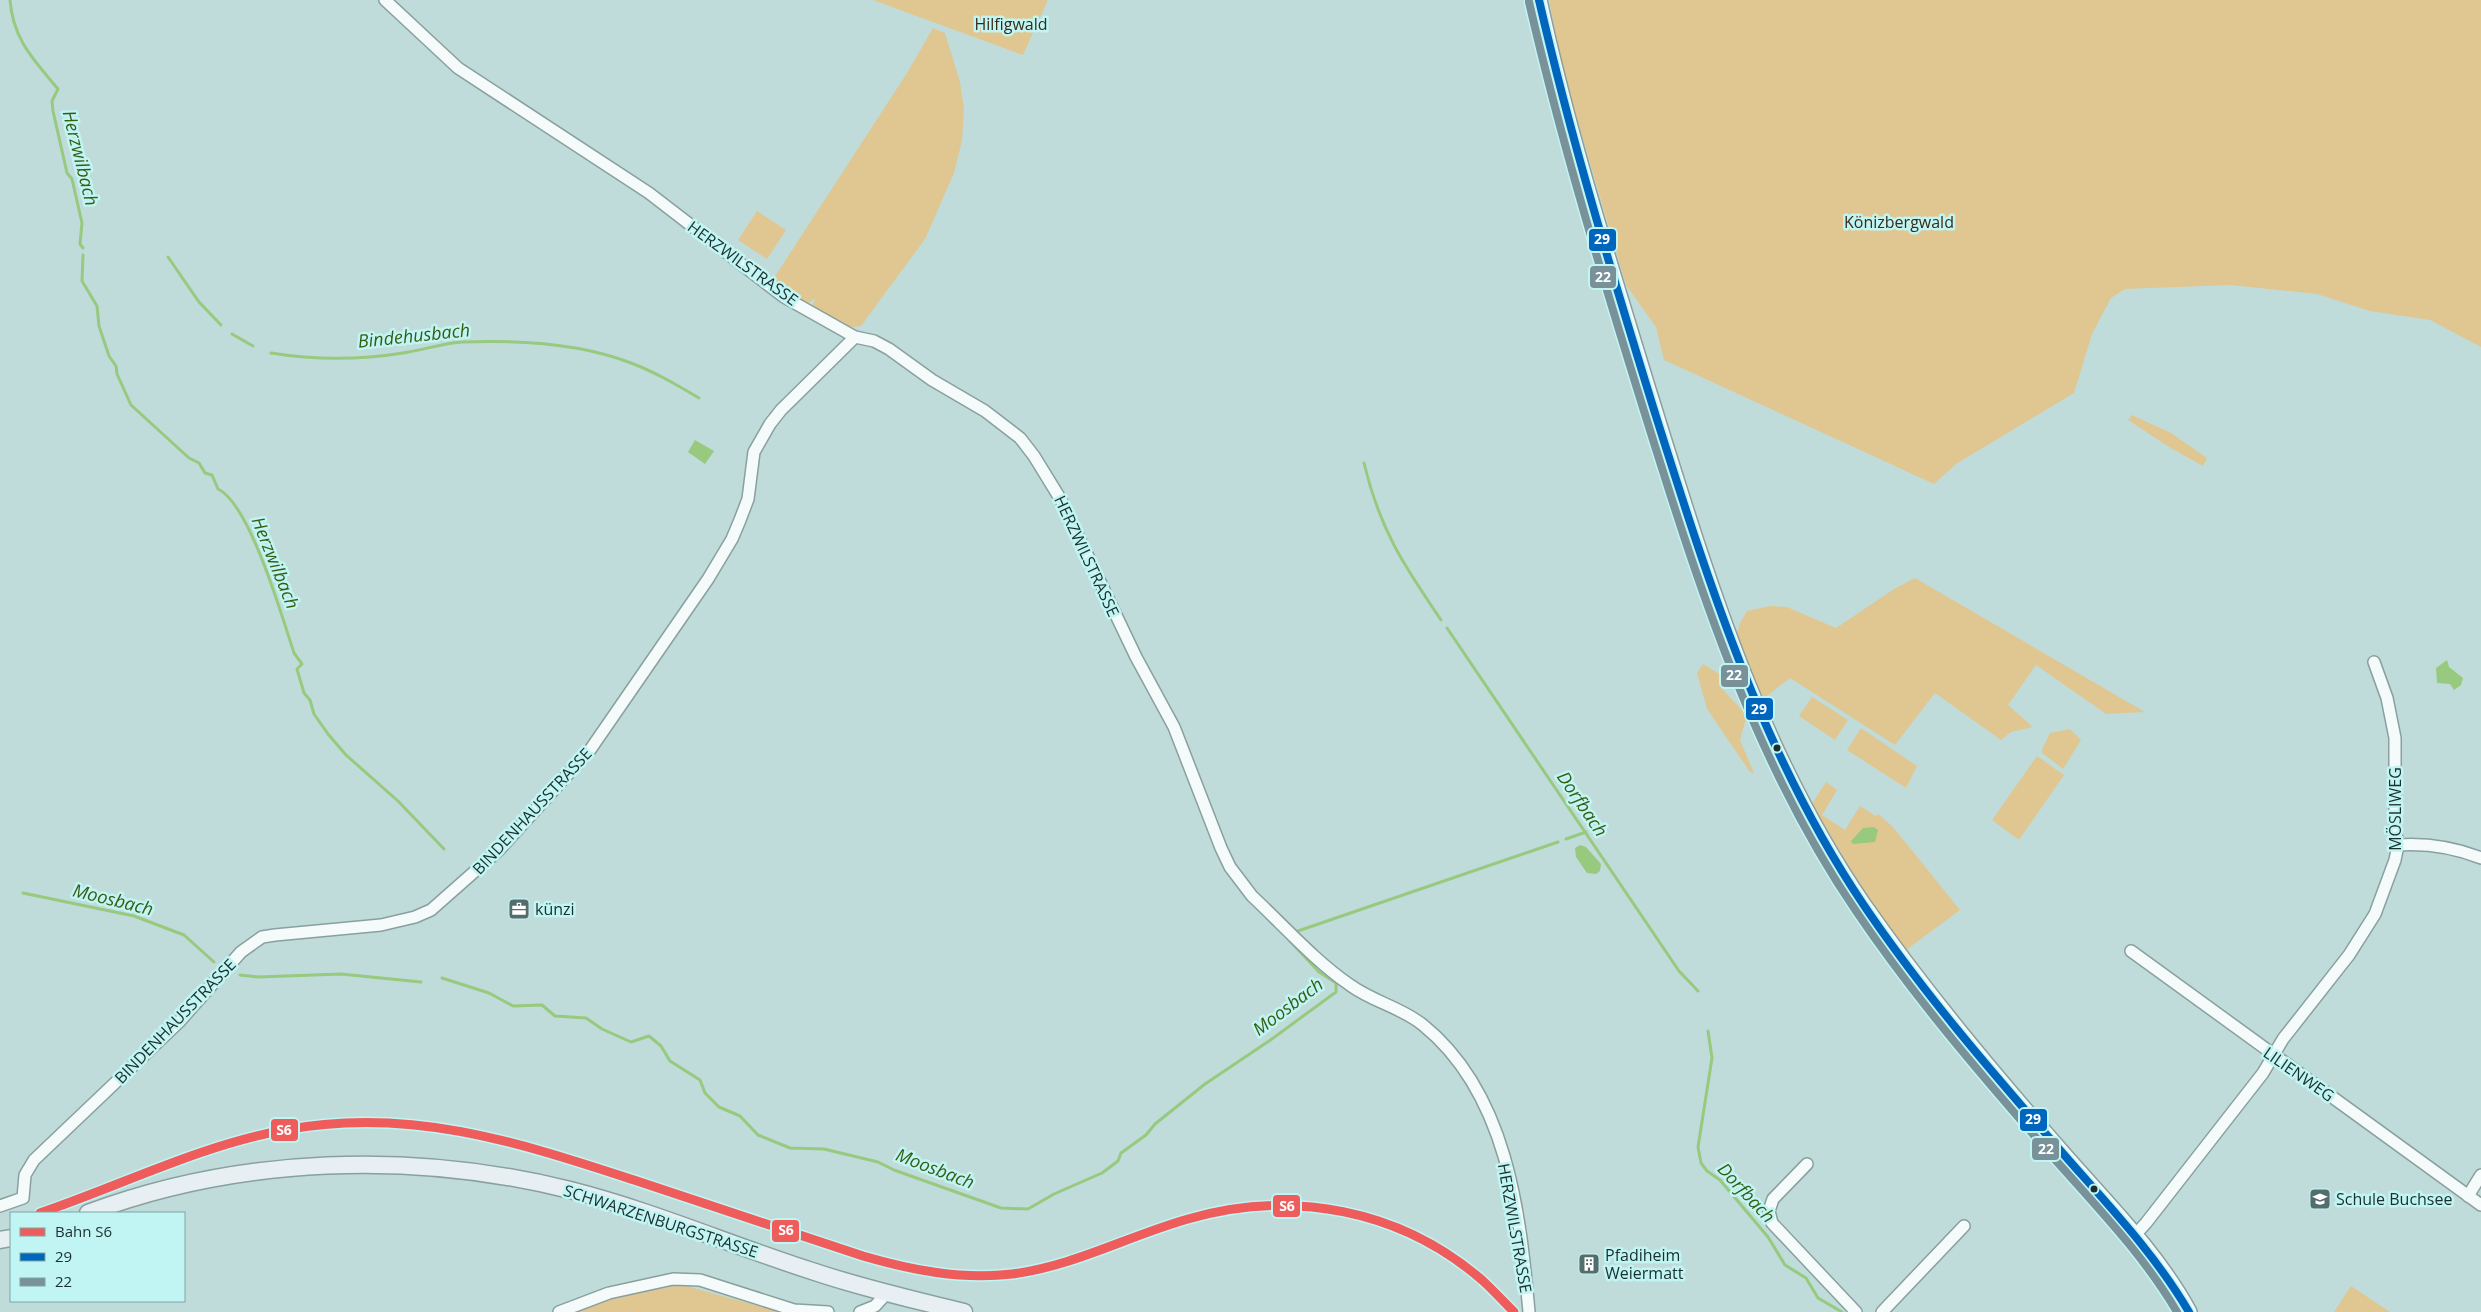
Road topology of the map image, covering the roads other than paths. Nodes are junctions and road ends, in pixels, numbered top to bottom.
1 (386, 0) edge
2 (1539, 0) edge
3 (855, 337) junction
4 (2374, 662) dead end
5 (2398, 845) junction
6 (2481, 858) edge
7 (2131, 951) dead end
8 (2274, 1054) junction
9 (1807, 1164) dead end
10 (2481, 1175) edge
11 (2468, 1196) junction
12 (2481, 1205) edge
13 (0, 1206) edge
14 (91, 1212) edge
15 (1964, 1226) dead end
16 (2135, 1235) junction
17 (887, 1293) junction
18 (559, 1312) edge
19 (828, 1312) edge
20 (860, 1312) edge
21 (964, 1312) edge
22 (1529, 1312) edge
23 (1856, 1312) edge
24 (1882, 1312) edge
25 (2190, 1312) edge

1 - 3 street, HERZWILSTRASSE
2 - 16 street
3 - 13 street, BINDENHAUSSTRASSE
3 - 22 street, HERZWILSTRASSE
4 - 5 street, MÖSLIWEG
5 - 6 street
5 - 8 street, MÖSLIWEG
7 - 8 street, LILIENWEG
8 - 11 street, LILIENWEG
8 - 16 street, MÖSLIWEG
9 - 23 street
10 - 11 street
11 - 12 street, LILIENWEG
14 - 17 main road, SCHWARZENBURGSTRASSE
15 - 24 street
16 - 25 street
17 - 20 street
17 - 21 main road, SCHWARZENBURGSTRASSE
18 - 19 street

